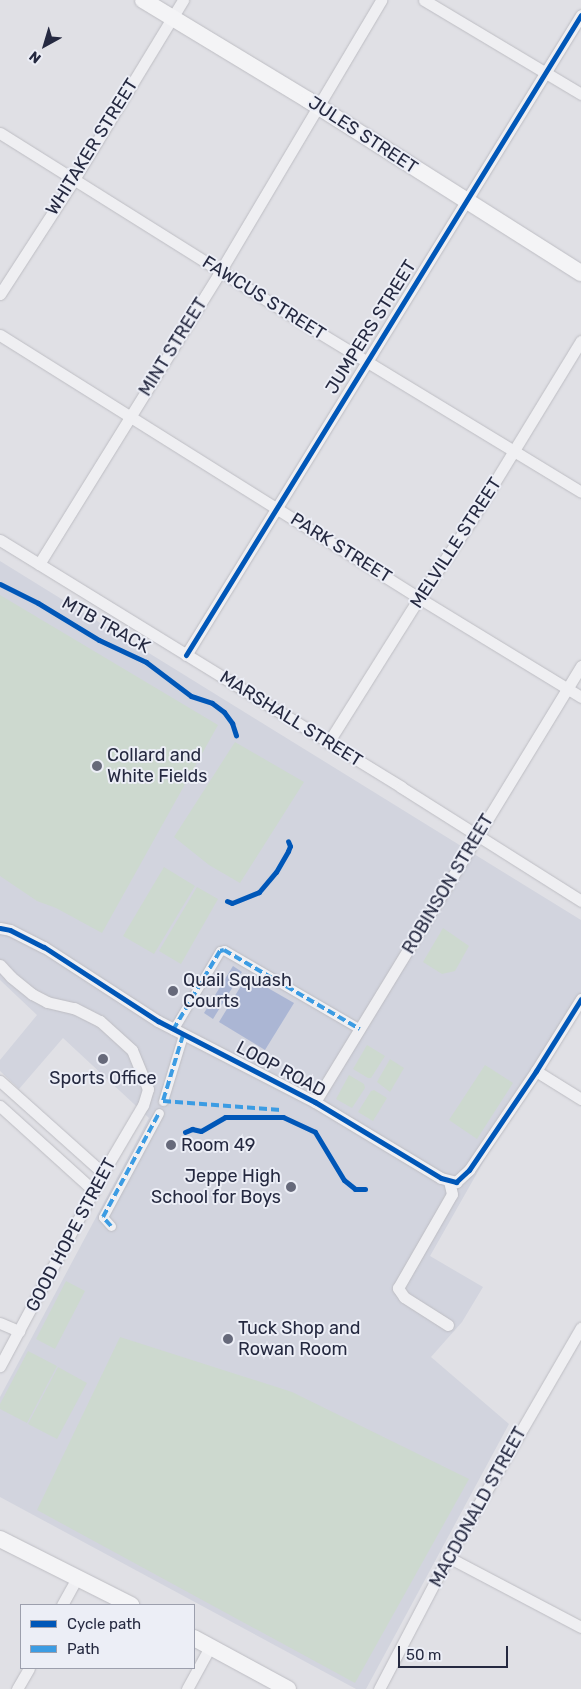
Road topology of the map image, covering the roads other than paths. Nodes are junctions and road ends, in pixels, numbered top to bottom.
1 (143, 0) edge
2 (183, 0) edge
3 (381, 0) edge
4 (424, 0) edge
5 (581, 15) edge
6 (171, 18) junction
7 (546, 73) junction
8 (581, 94) edge
9 (316, 106) junction
10 (0, 134) edge
11 (73, 181) junction
12 (466, 202) junction
13 (221, 270) junction
14 (581, 273) edge
15 (0, 294) edge
16 (0, 335) edge
17 (581, 341) edge
18 (365, 361) junction
19 (131, 415) junction
20 (514, 452) junction
21 (581, 492) edge
22 (276, 507) junction
23 (0, 540) edge
24 (39, 564) junction
25 (419, 598) junction
26 (186, 655) junction
27 (581, 666) edge
28 (567, 688) junction
29 (581, 697) edge
30 (328, 743) junction
31 (477, 835) junction
32 (581, 901) edge
33 (0, 928) edge
34 (0, 964) edge
35 (581, 999) edge
36 (360, 1029) junction
37 (178, 1032) junction
38 (536, 1071) junction
39 (0, 1081) edge
40 (581, 1099) edge
41 (162, 1101) dead end
42 (315, 1102) junction
43 (0, 1106) edge
44 (159, 1113) dead end
45 (103, 1173) junction
46 (448, 1181) junction
47 (94, 1191) junction
48 (111, 1226) dead end
49 (0, 1323) edge
50 (448, 1325) dead end
51 (581, 1328) edge
52 (19, 1330) junction
53 (0, 1366) edge
54 (0, 1539) edge
55 (448, 1557) junction
56 (77, 1578) junction
57 (63, 1604) edge
58 (129, 1604) edge
59 (581, 1627) edge
60 (195, 1639) edge
61 (210, 1647) junction
62 (28, 1669) edge
63 (17, 1689) edge
64 (187, 1689) edge
65 (288, 1689) edge
66 (379, 1689) edge

1 - 6 main road, JULES STREET
2 - 6 street, WHITAKER STREET
3 - 9 street, MINT STREET
4 - 7 street
5 - 7 street, JUMPERS STREET
6 - 9 main road, JULES STREET
6 - 11 street, WHITAKER STREET
7 - 8 street
7 - 12 street, JUMPERS STREET
9 - 12 main road, JULES STREET
9 - 13 street, MINT STREET
10 - 11 street, FAWCUS STREET
11 - 13 street, FAWCUS STREET
11 - 15 street, WHITAKER STREET
12 - 14 main road, JULES STREET
12 - 18 street, JUMPERS STREET
13 - 18 street, FAWCUS STREET
13 - 19 street, MINT STREET
16 - 19 street, PARK STREET
17 - 20 street, MELVILLE STREET
18 - 20 street, FAWCUS STREET
18 - 22 street, JUMPERS STREET
19 - 22 street, PARK STREET
19 - 24 street, MINT STREET
20 - 21 street, FAWCUS STREET
20 - 25 street, MELVILLE STREET
22 - 25 street, PARK STREET
22 - 26 street, JUMPERS STREET
23 - 24 street, MARSHALL STREET
24 - 26 street, MARSHALL STREET
25 - 28 street, PARK STREET
25 - 30 street, MELVILLE STREET
26 - 30 street, MARSHALL STREET
27 - 28 street, ROBINSON STREET
28 - 29 street, PARK STREET
28 - 31 street, ROBINSON STREET
30 - 31 street, MARSHALL STREET
31 - 32 street, MARSHALL STREET
31 - 36 street, ROBINSON STREET
33 - 37 street, LOOP ROAD
34 - 45 street, GOOD HOPE STREET
35 - 38 street
36 - 37 street
36 - 42 street, ROBINSON STREET
37 - 41 street
37 - 42 street, LOOP ROAD
38 - 40 street
38 - 46 street
39 - 45 street
42 - 46 street, LOOP ROAD
43 - 47 street
44 - 48 street
45 - 47 street, GOOD HOPE STREET
46 - 50 street
47 - 52 street, GOOD HOPE STREET
49 - 52 street
51 - 55 street, MACDONALD STREET
52 - 53 street, GOOD HOPE STREET
54 - 56 main road
55 - 59 street
55 - 66 street, MACDONALD STREET
56 - 57 street
56 - 58 main road
60 - 61 main road
61 - 64 street
61 - 65 main road
62 - 63 street

